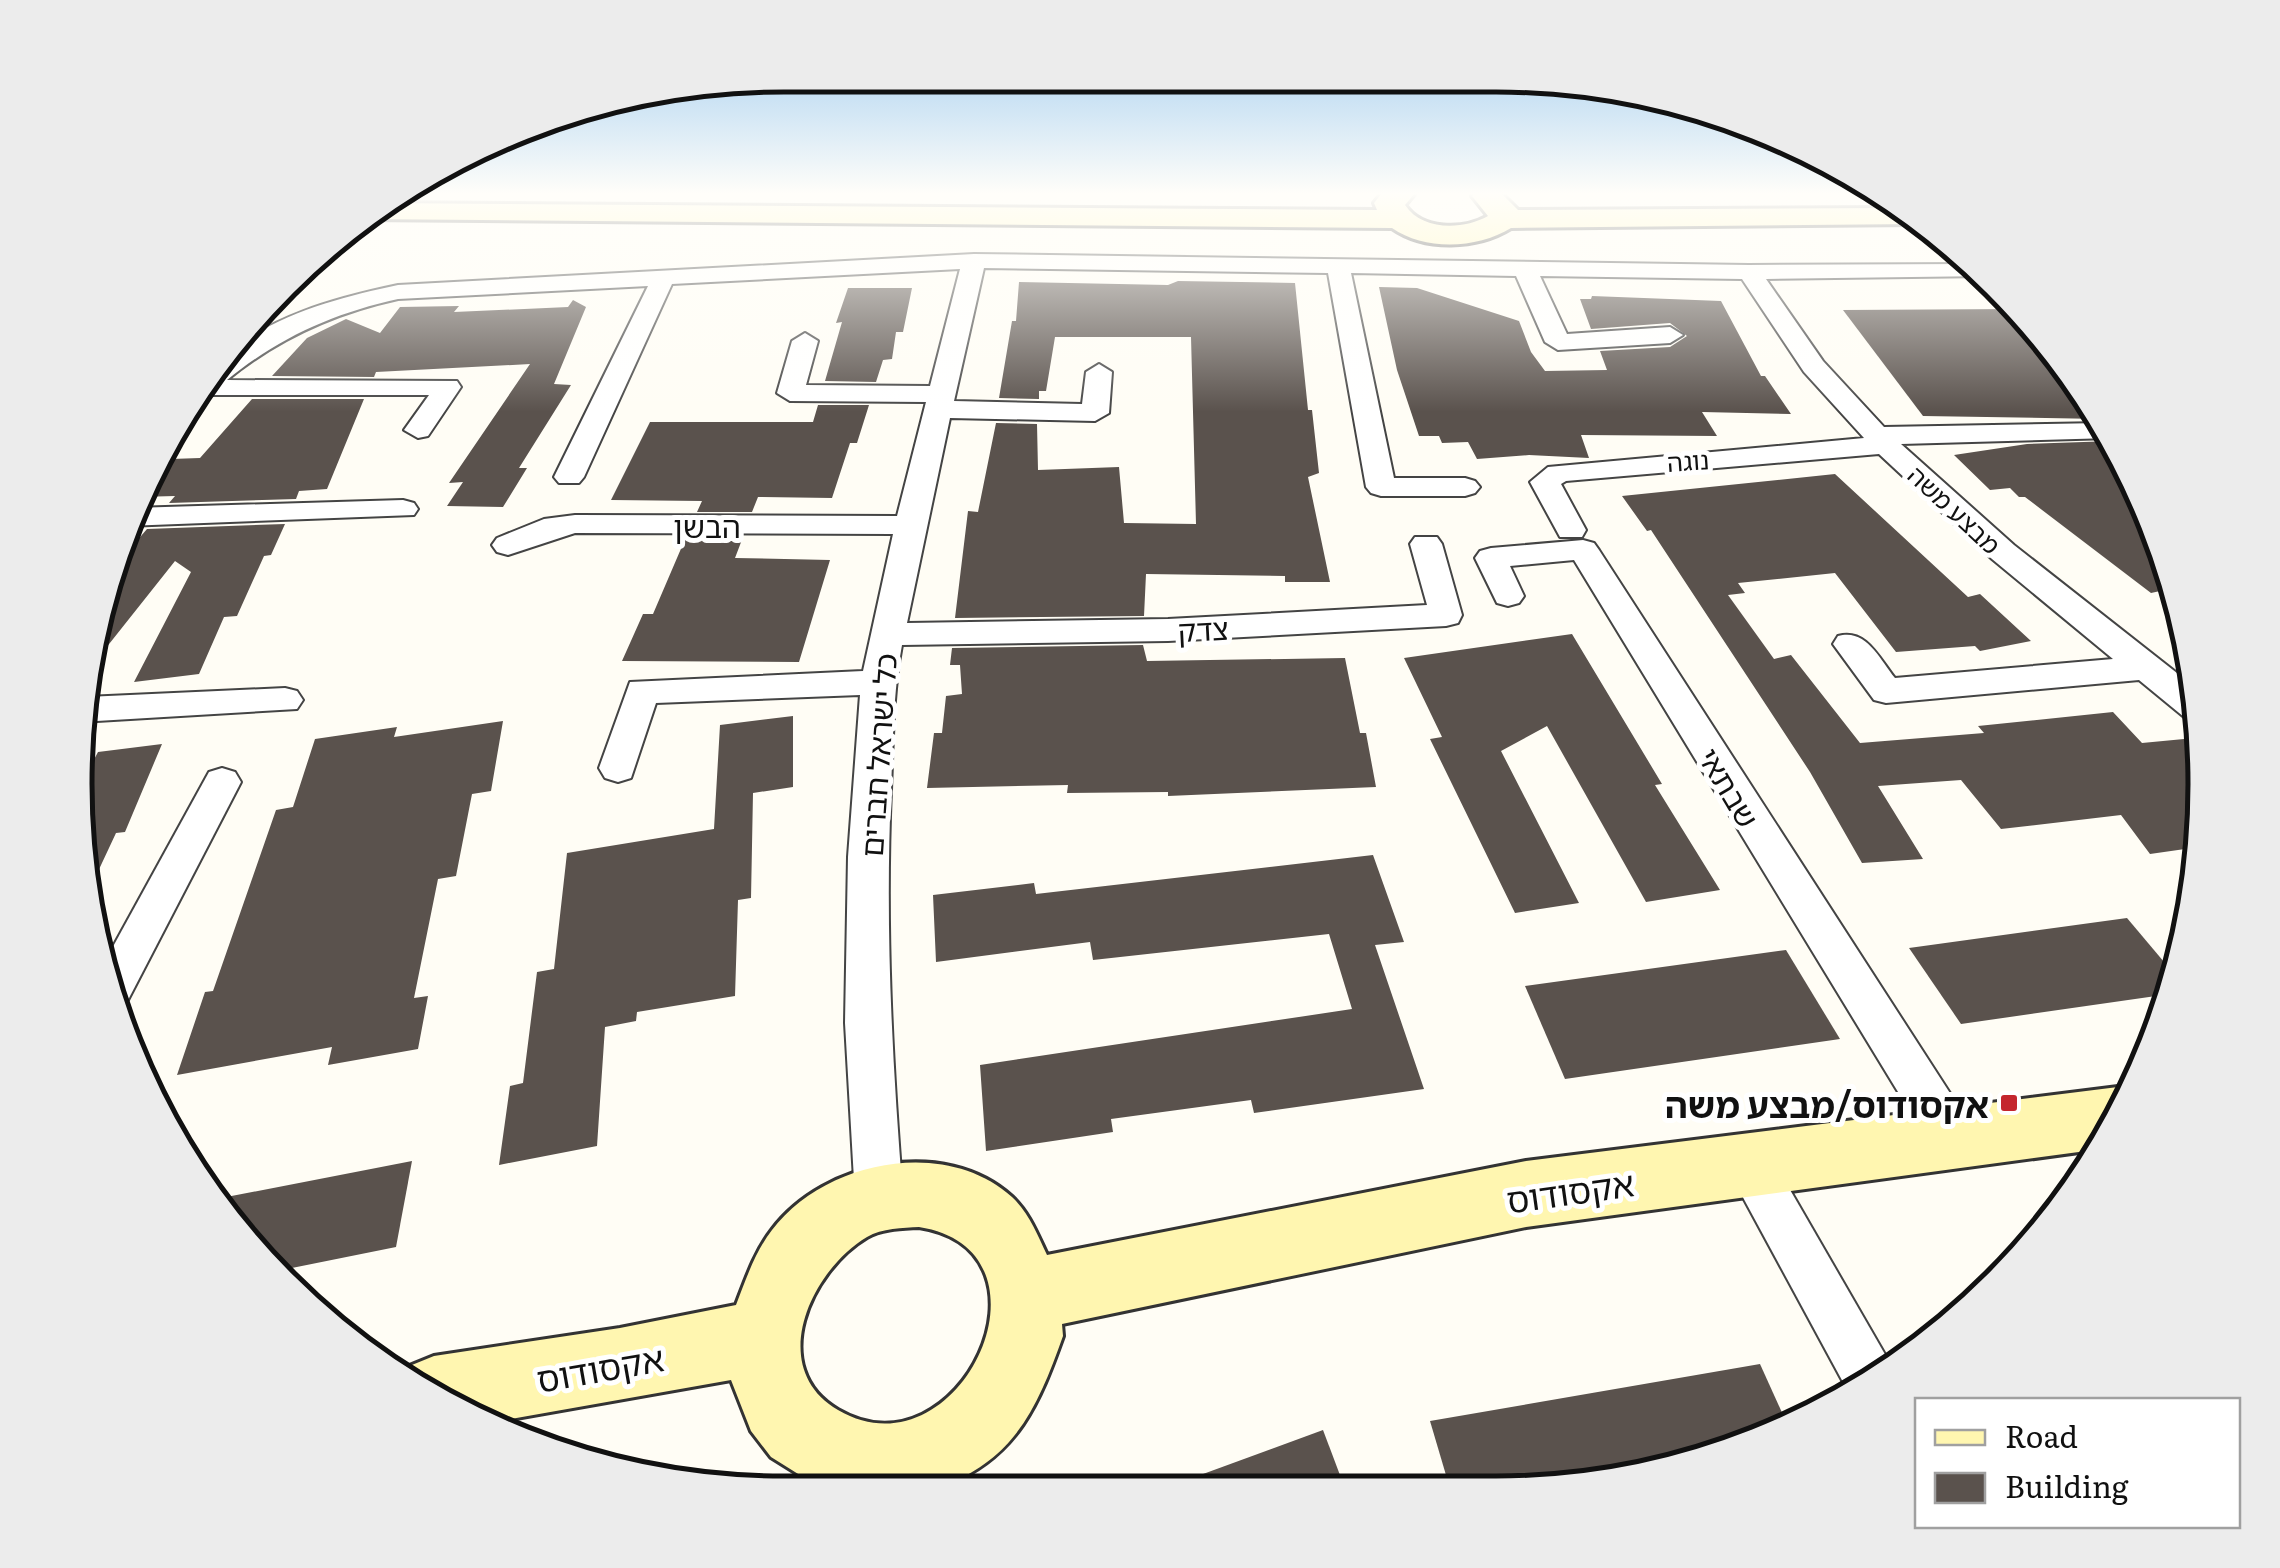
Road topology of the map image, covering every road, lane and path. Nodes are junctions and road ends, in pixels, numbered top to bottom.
1 (874, 266) edge
2 (973, 266) edge
3 (1338, 266) edge
4 (1447, 266) edge
5 (1524, 267) junction
6 (1959, 270) edge
7 (1750, 272) junction
8 (664, 277) junction
9 (1670, 335) dead end
10 (805, 341) dead end
11 (236, 362) edge
12 (1099, 372) dead end
13 (217, 388) edge
14 (939, 402) junction
15 (418, 430) dead end
16 (2091, 432) edge
17 (1882, 440) junction
18 (569, 477) dead end
19 (1465, 487) dead end
20 (403, 509) dead end
21 (146, 517) edge
22 (910, 525) junction
23 (1571, 530) dead end
24 (1426, 544) dead end
25 (508, 546) dead end
26 (1508, 596) dead end
27 (886, 634) junction
28 (1850, 644) dead end
29 (2146, 668) junction
30 (878, 682) junction
31 (2182, 696) edge
32 (285, 700) dead end
33 (97, 709) edge
34 (618, 768) dead end
35 (222, 782) dead end
36 (120, 975) edge
37 (2101, 1119) edge
38 (1951, 1136) junction
39 (1750, 1166) junction
40 (879, 1198) junction
41 (1027, 1295) junction
42 (764, 1336) junction
43 (1865, 1368) edge
44 (453, 1391) edge
45 (905, 1473) edge

1 - 8 street
2 - 14 street, כל ישראל חברים
3 - 19 street
4 - 5 street
5 - 7 street
5 - 9 street
6 - 7 street
7 - 17 street, מבצע משה
8 - 11 street
8 - 18 street
10 - 14 street
12 - 14 street
13 - 15 street
14 - 22 street, כל ישראל חברים
16 - 17 street
17 - 23 street, נוגה
17 - 29 street, מבצע משה
20 - 21 street
22 - 25 street, הבשן
22 - 27 street, כל ישראל חברים
24 - 27 street, צדק
26 - 38 street, שבתאי
27 - 30 street, כל ישראל חברים
28 - 29 street
29 - 31 street, מבצע משה
30 - 34 street
30 - 40 street, כל ישראל חברים
32 - 33 street
35 - 36 street
37 - 38 street, אקסודוס
38 - 39 street, אקסודוס
39 - 41 street, אקסודוס
39 - 43 street
40 - 41 street
40 - 42 street
41 - 45 street
42 - 44 street, אקסודוס
42 - 45 street

